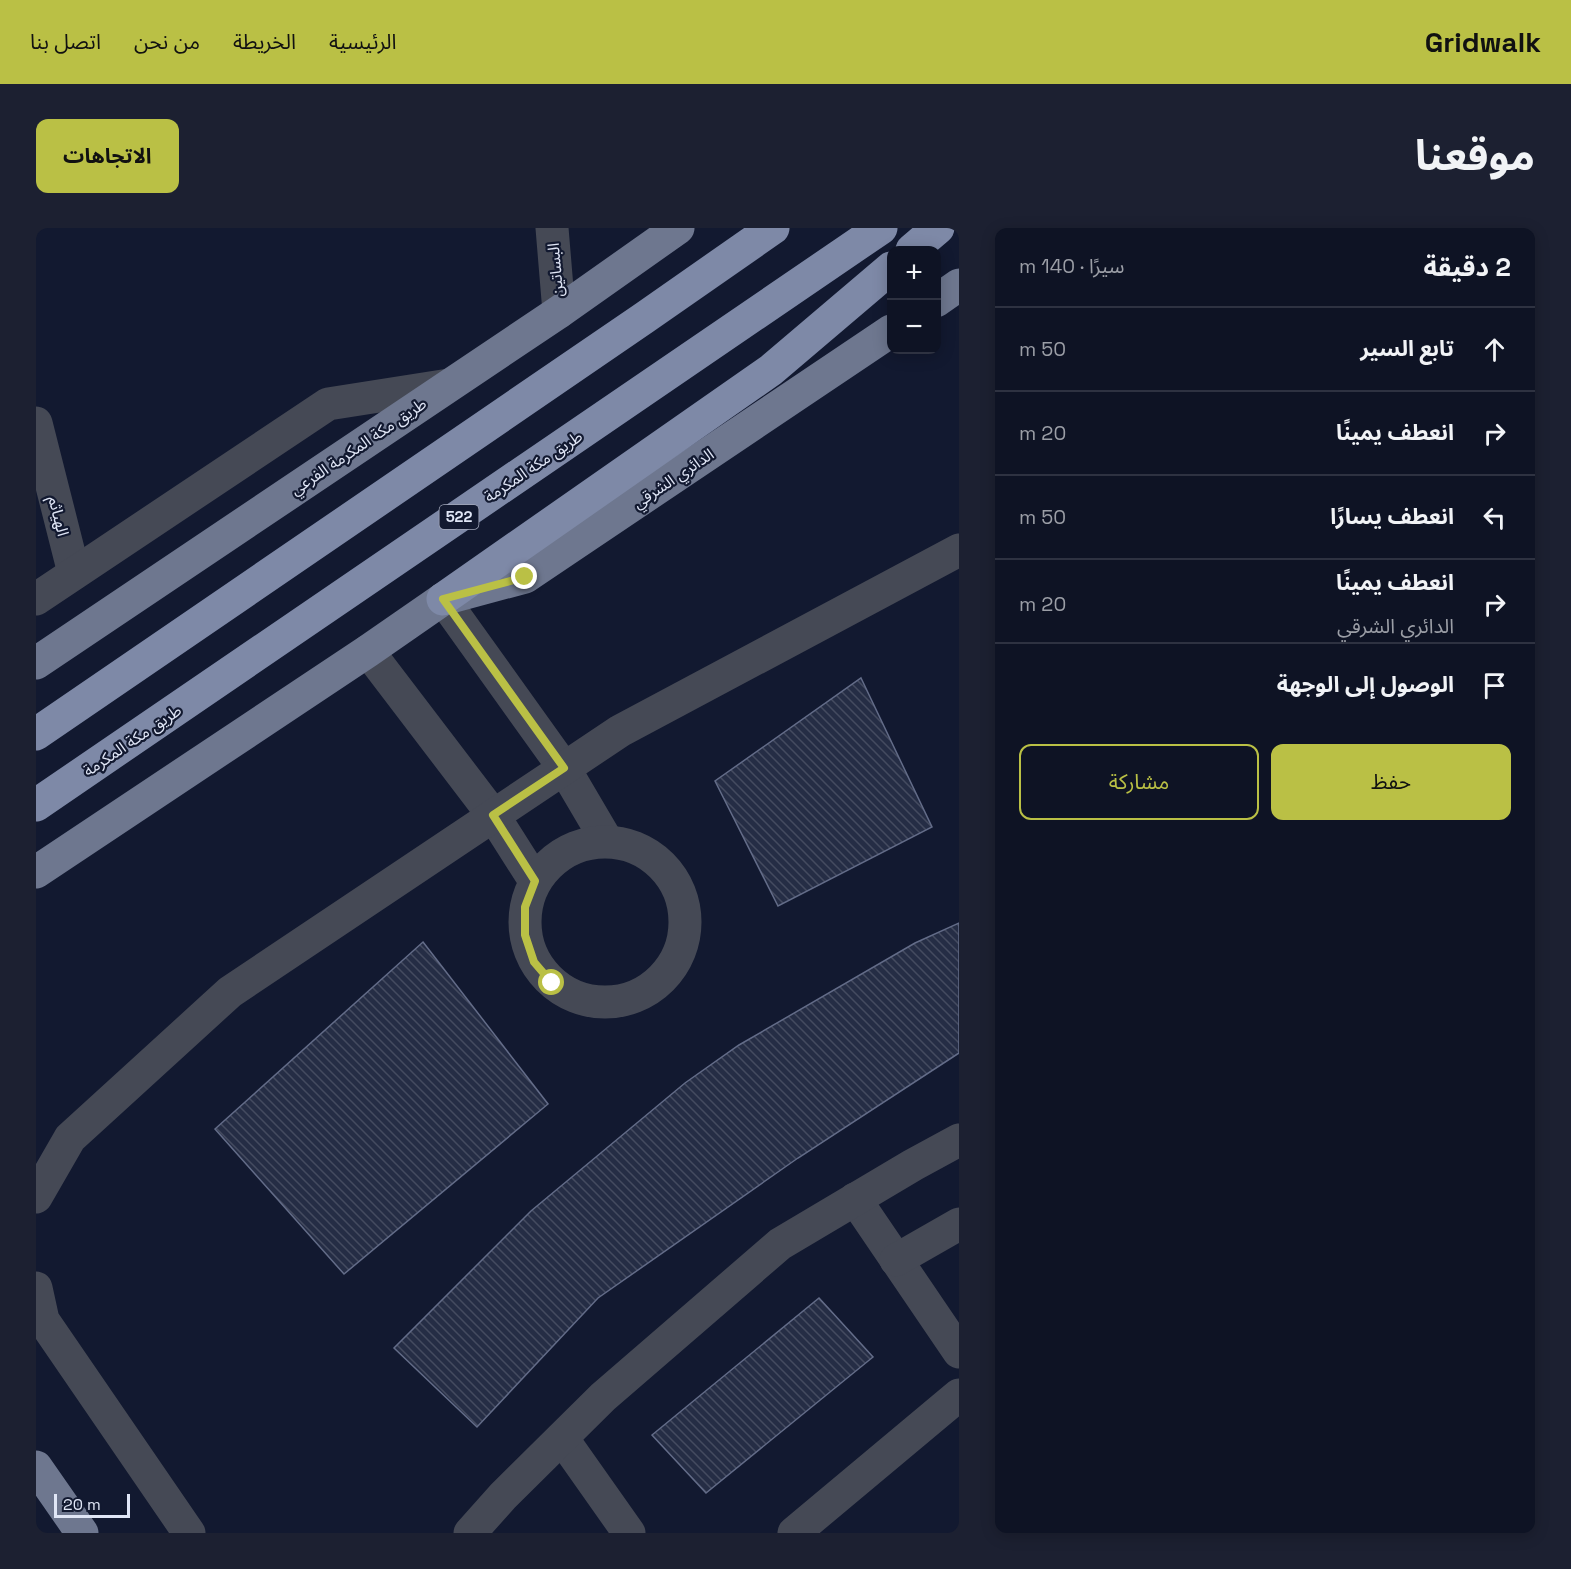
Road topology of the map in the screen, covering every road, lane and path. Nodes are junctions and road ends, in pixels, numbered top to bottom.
1 (552, 228) edge
2 (773, 228) edge
3 (881, 228) edge
4 (938, 228) edge
5 (675, 229) edge
6 (917, 246) edge
7 (887, 271) edge
8 (959, 285) edge
9 (941, 297) edge
10 (558, 312) junction
11 (887, 334) edge
12 (449, 385) junction
13 (36, 423) edge
14 (959, 550) edge
15 (74, 573) junction
16 (36, 599) edge
17 (443, 599) junction
18 (368, 651) junction
19 (36, 663) edge
20 (36, 734) edge
21 (564, 768) junction
22 (36, 805) edge
23 (493, 815) junction
24 (607, 841) junction
25 (36, 872) edge
26 (535, 881) junction
27 (959, 1140) edge
28 (36, 1197) edge
29 (855, 1199) junction
30 (959, 1224) edge
31 (896, 1260) junction
32 (36, 1288) edge
33 (959, 1352) edge
34 (959, 1395) edge
35 (562, 1438) junction
36 (36, 1467) edge
37 (82, 1533) edge
38 (189, 1533) edge
39 (470, 1533) edge
40 (629, 1533) edge
41 (794, 1533) edge

1 - 10 street, البساتين
2 - 20 highway
3 - 22 highway, طريق مكة المكرمة / 522
4 - 6 highway
5 - 10 main road, طريق مكة المكرمة الفرعي
7 - 17 highway
8 - 9 main road
10 - 12 main road, طريق مكة المكرمة الفرعي
11 - 17 main road, الدائري الشرقي
12 - 15 street
12 - 19 main road, طريق مكة المكرمة الفرعي
13 - 15 street, الهياثم
14 - 21 street
15 - 16 street
17 - 18 main road
17 - 21 street
18 - 23 street
18 - 25 main road
21 - 23 street
21 - 24 street
23 - 26 street
23 - 28 street
24 - 26 street
24 - 26 street
27 - 29 street
29 - 31 street
29 - 35 street
30 - 31 street
31 - 33 street
32 - 38 street
34 - 41 street
35 - 39 street
35 - 40 street
36 - 37 main road

